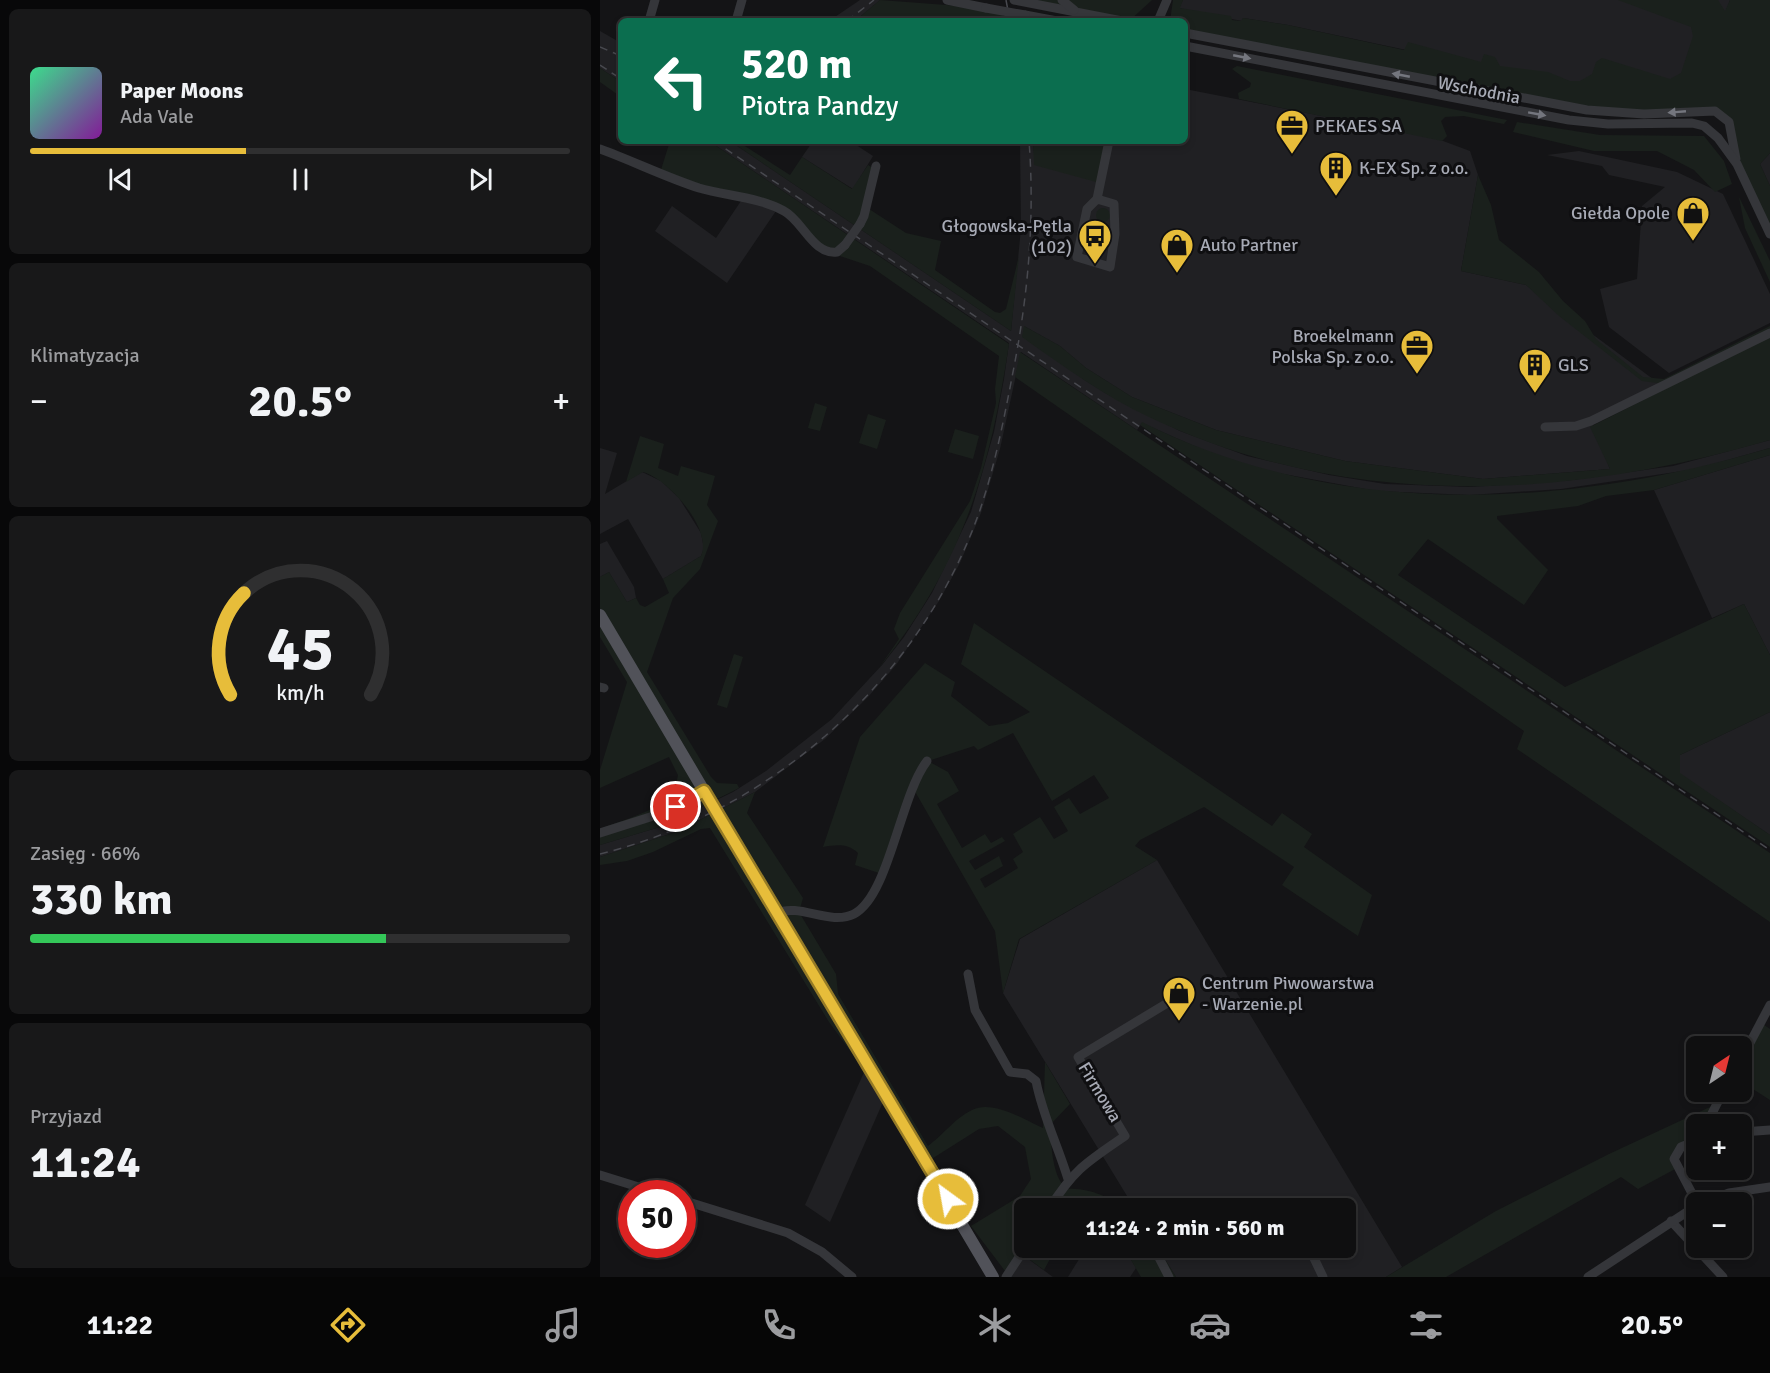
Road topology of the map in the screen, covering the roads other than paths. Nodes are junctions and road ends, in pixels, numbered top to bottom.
1 (655, 0) edge
2 (742, 0) edge
3 (948, 0) edge
4 (1014, 0) edge
5 (1062, 0) edge
6 (1167, 0) edge
7 (1032, 2) edge
8 (1078, 13) junction
9 (1031, 17) edge
10 (650, 18) edge
11 (737, 18) edge
12 (1106, 18) edge
13 (1159, 18) edge
14 (1188, 34) edge
15 (1188, 47) edge
16 (1108, 144) edge
17 (600, 149) edge
18 (1737, 164) junction
19 (876, 166) dead end
20 (1097, 199) junction
21 (1770, 234) edge
22 (1770, 333) edge
23 (1545, 427) dead end
24 (600, 615) edge
25 (927, 761) dead end
26 (706, 793) junction
27 (600, 833) edge
28 (777, 914) junction
29 (968, 975) dead end
30 (1179, 996) dead end
31 (1770, 1005) edge
32 (1752, 1039) edge
33 (1770, 1130) edge
34 (1752, 1131) edge
35 (1686, 1145) edge
36 (600, 1175) edge
37 (1068, 1179) junction
38 (618, 1181) edge
39 (1770, 1187) edge
40 (1690, 1192) edge
41 (1737, 1192) edge
42 (1056, 1198) edge
43 (696, 1204) edge
44 (1686, 1211) edge
45 (1671, 1221) junction
46 (1018, 1258) edge
47 (1159, 1258) edge
48 (1314, 1258) edge
49 (852, 1277) edge
50 (993, 1277) edge
51 (1006, 1277) edge
52 (1169, 1277) edge
53 (1323, 1277) edge
54 (1588, 1277) edge
55 (1724, 1277) edge

1 - 10 street
2 - 11 street
3 - 9 street, bridge
4 - 7 street
5 - 8 street
6 - 13 street
7 - 8 street
8 - 12 street
18 -> 14 street, Wschodnia
15 -> 18 street, Wschodnia
16 - 20 street
17 - 19 street, bridge
18 - 21 street, Wschodnia
20 - 20 street
22 - 23 street
24 - 26 main road
25 - 28 street
26 - 27 street
26 - 28 main road, bridge
28 - 50 main road
29 - 37 street
30 - 37 street, Firmowa
31 - 32 street
33 - 34 street
35 - 40 street
36 - 38 street
37 - 42 street, Firmowa
39 - 41 street
43 - 49 street
44 - 45 street
45 - 54 street
45 - 55 street
46 - 51 street
47 - 52 street
48 - 53 street

